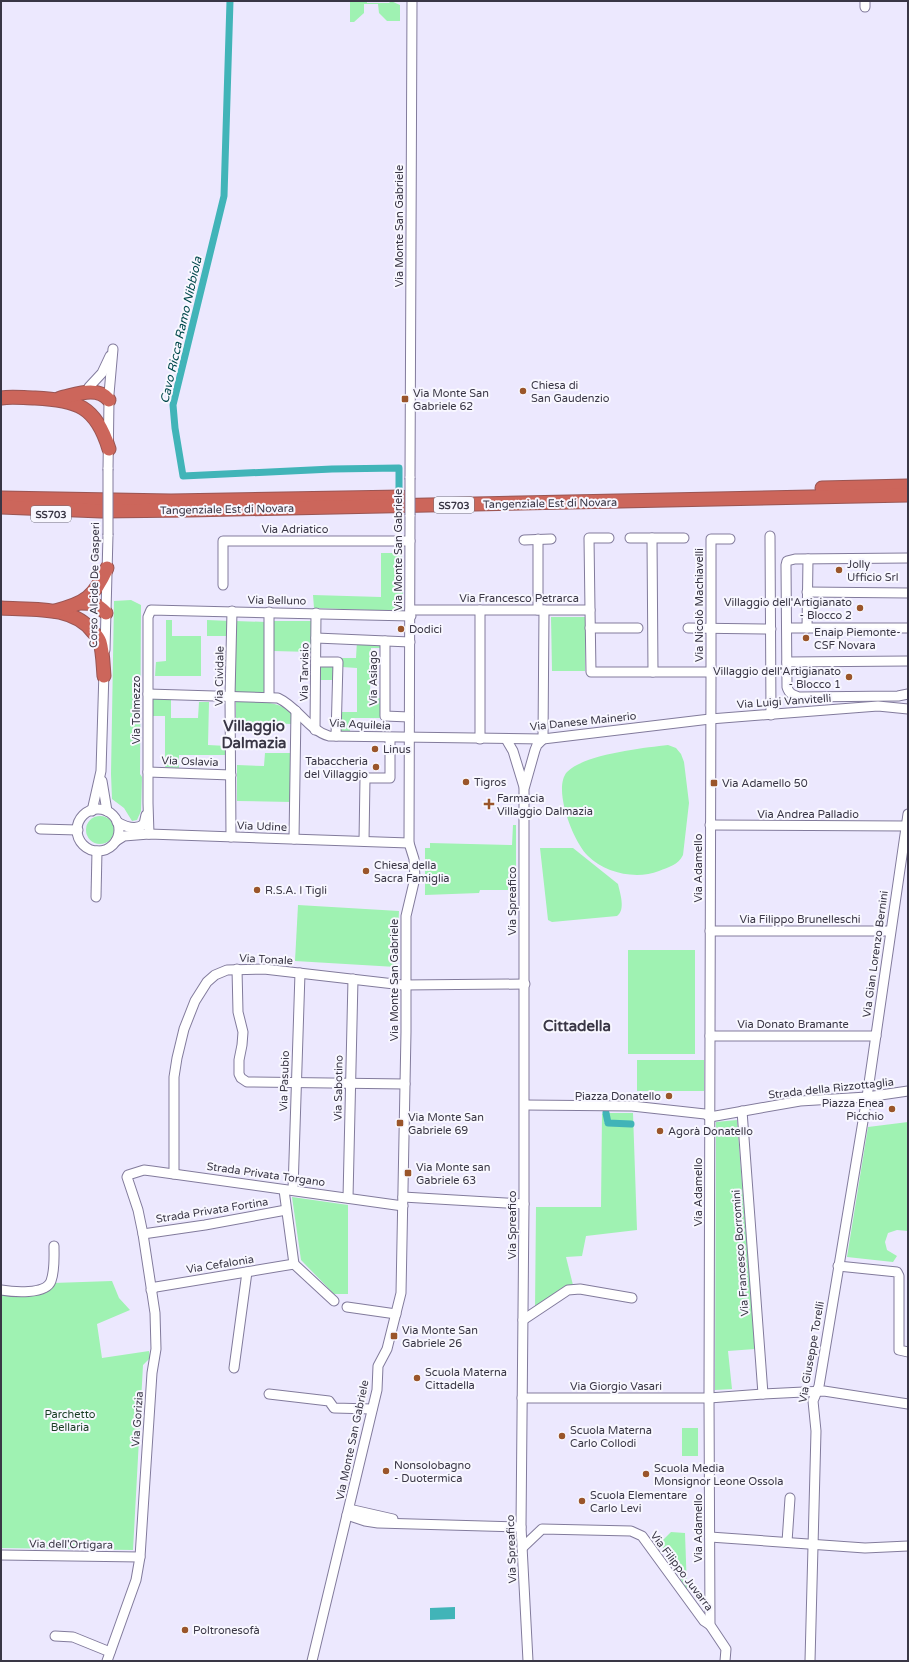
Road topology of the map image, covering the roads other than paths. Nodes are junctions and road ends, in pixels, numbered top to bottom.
1 (412, 1) edge
2 (89, 387) dead end
3 (109, 397) junction
4 (1, 398) edge
5 (54, 399) junction
6 (109, 449) junction
7 (908, 486) edge
8 (1, 492) edge
9 (908, 495) edge
10 (1, 498) edge
11 (101, 506) junction
12 (1, 507) edge
13 (1, 512) edge
14 (770, 536) dead end
15 (609, 538) dead end
16 (630, 538) dead end
17 (652, 538) junction
18 (684, 538) dead end
19 (538, 539) junction
20 (551, 539) dead end
21 (730, 539) dead end
22 (524, 540) dead end
23 (410, 541) junction
24 (908, 558) edge
25 (808, 559) junction
26 (107, 568) junction
27 (223, 585) dead end
28 (808, 592) junction
29 (908, 593) edge
30 (80, 604) junction
31 (1, 608) edge
32 (480, 610) junction
33 (541, 610) junction
34 (590, 610) junction
35 (53, 611) junction
36 (232, 611) junction
37 (269, 612) junction
38 (106, 613) junction
39 (316, 613) junction
40 (410, 613) junction
41 (148, 617) joint
42 (590, 628) junction
43 (638, 628) dead end
44 (688, 628) dead end
45 (787, 628) junction
46 (807, 628) junction
47 (908, 628) edge
48 (711, 629) junction
49 (771, 629) junction
50 (316, 638) junction
51 (385, 641) junction
52 (410, 642) junction
53 (908, 661) edge
54 (316, 662) junction
55 (787, 662) junction
56 (652, 672) junction
57 (711, 672) junction
58 (104, 676) junction
59 (148, 694) junction
60 (908, 694) edge
61 (230, 696) junction
62 (268, 697) junction
63 (908, 709) edge
64 (296, 711) junction
65 (772, 714) junction
66 (409, 717) junction
67 (710, 719) junction
68 (315, 730) junction
69 (336, 736) junction
70 (390, 738) junction
71 (409, 738) junction
72 (480, 739) junction
73 (506, 739) junction
74 (543, 739) junction
75 (101, 771) junction
76 (148, 772) junction
77 (231, 775) junction
78 (524, 789) junction
79 (148, 803) junction
80 (92, 810) junction
81 (107, 811) junction
82 (908, 814) edge
83 (117, 822) junction
84 (710, 825) junction
85 (906, 826) junction
86 (40, 829) dead end
87 (78, 830) junction
88 (149, 834) junction
89 (231, 838) junction
90 (294, 839) junction
91 (116, 841) junction
92 (364, 841) junction
93 (409, 843) junction
94 (905, 850) edge
95 (97, 851) junction
96 (96, 897) dead end
97 (710, 931) junction
98 (890, 931) junction
99 (237, 970) junction
100 (300, 973) junction
101 (353, 979) junction
102 (406, 984) junction
103 (525, 984) junction
104 (710, 1036) junction
105 (876, 1036) junction
106 (296, 1083) junction
107 (350, 1084) junction
108 (405, 1084) junction
109 (908, 1091) edge
110 (867, 1097) junction
111 (525, 1105) junction
112 (742, 1111) junction
113 (710, 1117) junction
114 (174, 1174) junction
115 (127, 1178) joint
116 (284, 1190) junction
117 (293, 1190) junction
118 (348, 1198) junction
119 (404, 1201) junction
120 (524, 1204) junction
121 (286, 1210) junction
122 (143, 1234) junction
123 (54, 1246) dead end
124 (294, 1264) junction
125 (838, 1266) junction
126 (246, 1272) junction
127 (1, 1290) edge
128 (152, 1290) junction
129 (632, 1298) dead end
130 (334, 1301) dead end
131 (347, 1307) dead end
132 (396, 1314) junction
133 (523, 1320) junction
134 (908, 1352) edge
135 (234, 1368) dead end
136 (816, 1392) junction
137 (268, 1394) dead end
138 (763, 1394) junction
139 (522, 1398) junction
140 (709, 1398) junction
141 (908, 1404) edge
142 (372, 1409) junction
143 (790, 1498) dead end
144 (348, 1512) junction
145 (521, 1527) junction
146 (710, 1537) junction
147 (787, 1542) junction
148 (814, 1544) junction
149 (908, 1546) edge
150 (522, 1548) junction
151 (1, 1555) edge
152 (140, 1557) junction
153 (710, 1625) junction
154 (55, 1636) dead end
155 (108, 1656) edge
156 (312, 1661) edge
157 (528, 1661) edge
158 (725, 1661) edge
159 (810, 1661) edge

1 - 23 street, Via Monte San Gabriele, bridge
2 - 3 street, Corso Alcide De Gasperi
3 - 5 highway
3 - 6 street, Corso Alcide De Gasperi
4 - 5 highway
5 - 6 highway
6 - 26 street, Corso Alcide De Gasperi, bridge
7 - 11 highway, Tangenziale Est di Novara / SS703
8 - 11 highway, SS703
9 - 11 highway, Tangenziale Est di Novara / SS703
10 - 11 highway, Tangenziale Est di Novara / SS703
11 - 12 highway, Tangenziale Est di Novara / SS703
11 - 13 highway, SS703
14 - 49 street
15 - 34 street
16 - 17 street
17 - 18 street
17 - 56 street
19 - 20 street
19 - 22 street
19 - 33 street
21 - 48 street, Via Nicolò Machiavelli
23 - 27 street, Via Adriatico
23 - 40 street, Via Monte San Gabriele
24 - 25 street
25 - 28 street
25 - 45 street
26 - 30 highway
26 - 38 street, Corso Alcide De Gasperi
28 - 29 street
28 - 46 street
30 - 35 highway
30 - 38 highway
31 - 35 highway
32 - 33 street, Via Francesco Petrarca
32 - 40 street, Via Francesco Petrarca
32 - 72 street
33 - 34 street, Via Francesco Petrarca
33 - 74 street
34 - 42 street, Via Francesco Petrarca
35 - 58 highway
36 - 37 street, Via Belluno
36 - 41 street, Via Belluno
36 - 61 street, Via Cividale
37 - 39 street, Via Belluno
37 - 62 street
38 - 58 street, Corso Alcide De Gasperi
39 - 40 street, Via Belluno
39 - 50 street, Via Tarvisio
40 - 52 street, Via Monte San Gabriele
41 - 59 street, Via Tolmezzo
42 - 43 street
42 - 56 street, Via Francesco Petrarca
44 - 48 street
45 - 46 street
45 - 55 street
46 - 47 street
48 - 49 street
48 - 57 street, Via Nicolò Machiavelli
49 - 65 street
50 - 51 street
50 - 54 street, Via Tarvisio
51 - 52 street
51 - 66 street, Via Asiago
52 - 66 street, Via Monte San Gabriele
53 - 55 street
54 - 68 street, Via Tarvisio
54 - 69 street
55 - 60 street
56 - 57 street, Via Francesco Petrarca
57 - 67 street
58 - 75 street, Corso Alcide De Gasperi
59 - 61 street, Via Aquileia
59 - 76 street, Via Tolmezzo
61 - 62 street, Via Aquileia
61 - 77 street, Via Cividale
62 - 64 street, Via Aquileia
63 - 65 street, Via Luigi Vanvitelli
64 - 68 street, Via Aquileia
64 - 90 street
65 - 67 street, Via Luigi Vanvitelli
66 - 71 street, Via Monte San Gabriele
67 - 74 street, Via Danese Mainerio
67 - 84 street, Via Adamello
68 - 69 street, Via Aquileia
69 - 70 street, Via Aquileia
70 - 71 street, Via Aquileia
70 - 92 street
71 - 72 street, Via Danese Mainerio
71 - 93 street, Via Monte San Gabriele
72 - 73 street, Via Danese Mainerio
73 - 74 street, Via Danese Mainerio
73 - 78 street, Via Spreafico
74 - 78 street, Via Spreafico
75 - 80 street, Corso Alcide De Gasperi
75 - 81 street, Corso Alcide De Gasperi
76 - 77 street, Via Oslavia
76 - 79 street, Via Tolmezzo
77 - 89 street, Via Cividale
78 - 103 street, Via Spreafico
79 - 83 street, Via Tolmezzo
79 - 88 street, Via Tolmezzo
80 - 81 street
80 - 87 street
81 - 83 street
82 - 85 street, Via Gian Lorenzo Bernini
83 - 91 street
84 - 85 street, Via Andrea Palladio
84 - 97 street, Via Adamello
85 - 94 street, Via Gian Lorenzo Bernini
86 - 87 street
87 - 95 street
88 - 89 street, Via Udine
88 - 91 street, Via Udine
89 - 90 street, Via Udine
90 - 92 street, Via Udine
91 - 95 street
92 - 93 street, Via Udine
93 - 102 street, Via Monte San Gabriele
94 - 98 street, Via Gian Lorenzo Bernini
95 - 96 street
97 - 98 street, Via Filippo Brunelleschi
97 - 104 street, Via Adamello
98 - 105 street, Via Gian Lorenzo Bernini
99 - 100 street, Via Tonale
99 - 106 street
99 - 114 street, Via Tonale
100 - 101 street, Via Tonale
100 - 106 street, Via Pasubio
101 - 102 street, Via Tonale
101 - 107 street, Via Sabotino
102 - 103 street, Via Tonale
102 - 108 street, Via Monte San Gabriele
103 - 111 street, Via Spreafico
104 - 105 street, Via Donato Bramante
104 - 113 street, Via Adamello
105 - 110 street, Via Gian Lorenzo Bernini
106 - 107 street
106 - 117 street, Via Pasubio
107 - 108 street
107 - 118 street, Via Sabotino
108 - 119 street, Via Monte San Gabriele
109 - 110 street, Strada della Rizzottaglia
110 - 112 street, Strada della Rizzottaglia
110 - 125 street, Via Giuseppe Torelli
111 - 113 street
111 - 120 street, Via Spreafico
112 - 113 street, Strada della Rizzottaglia
112 - 138 street, Via Francesco Borromini
113 - 140 street, Via Adamello
114 - 115 street, Strada Privata Torgano
114 - 116 street, Strada Privata Torgano
115 - 122 street, Via Gorizia
116 - 117 street, Strada Privata Torgano
116 - 121 street
117 - 118 street, Strada Privata Torgano
118 - 119 street, Strada Privata Torgano
119 - 120 street, Strada Privata Torgano
119 - 132 street, Via Monte San Gabriele
120 - 133 street, Via Spreafico
121 - 122 street, Strada Privata Fortina
121 - 124 street
122 - 128 street, Via Gorizia
123 - 127 street
124 - 126 street, Via Cefalonia
124 - 130 street
125 - 134 street
125 - 136 street, Via Giuseppe Torelli
126 - 128 street, Via Cefalonia
126 - 135 street
128 - 152 street, Via Gorizia
129 - 133 street
131 - 132 street
132 - 142 street, Via Monte San Gabriele
133 - 139 street, Via Spreafico
136 - 138 street, Via Giorgio Vasari
136 - 141 street, Via Giorgio Vasari
136 - 148 street, Via Giuseppe Torelli
137 - 142 street
138 - 140 street, Via Giorgio Vasari
139 - 140 street, Via Giorgio Vasari
139 - 145 street, Via Spreafico
140 - 146 street, Via Adamello
142 - 144 street, Via Monte San Gabriele
143 - 147 street
144 - 145 street
144 - 156 street, Via Monte San Gabriele
145 - 150 street, Via Spreafico
146 - 147 street
146 - 153 street, Via Adamello
147 - 148 street
148 - 149 street
148 - 159 street, Via Giuseppe Torelli
150 - 153 street, Via Filippo Juvarra
150 - 157 street, Via Spreafico
151 - 152 street, Via dell'Ortigara
152 - 155 street, Via Gorizia
153 - 158 street
154 - 155 street

